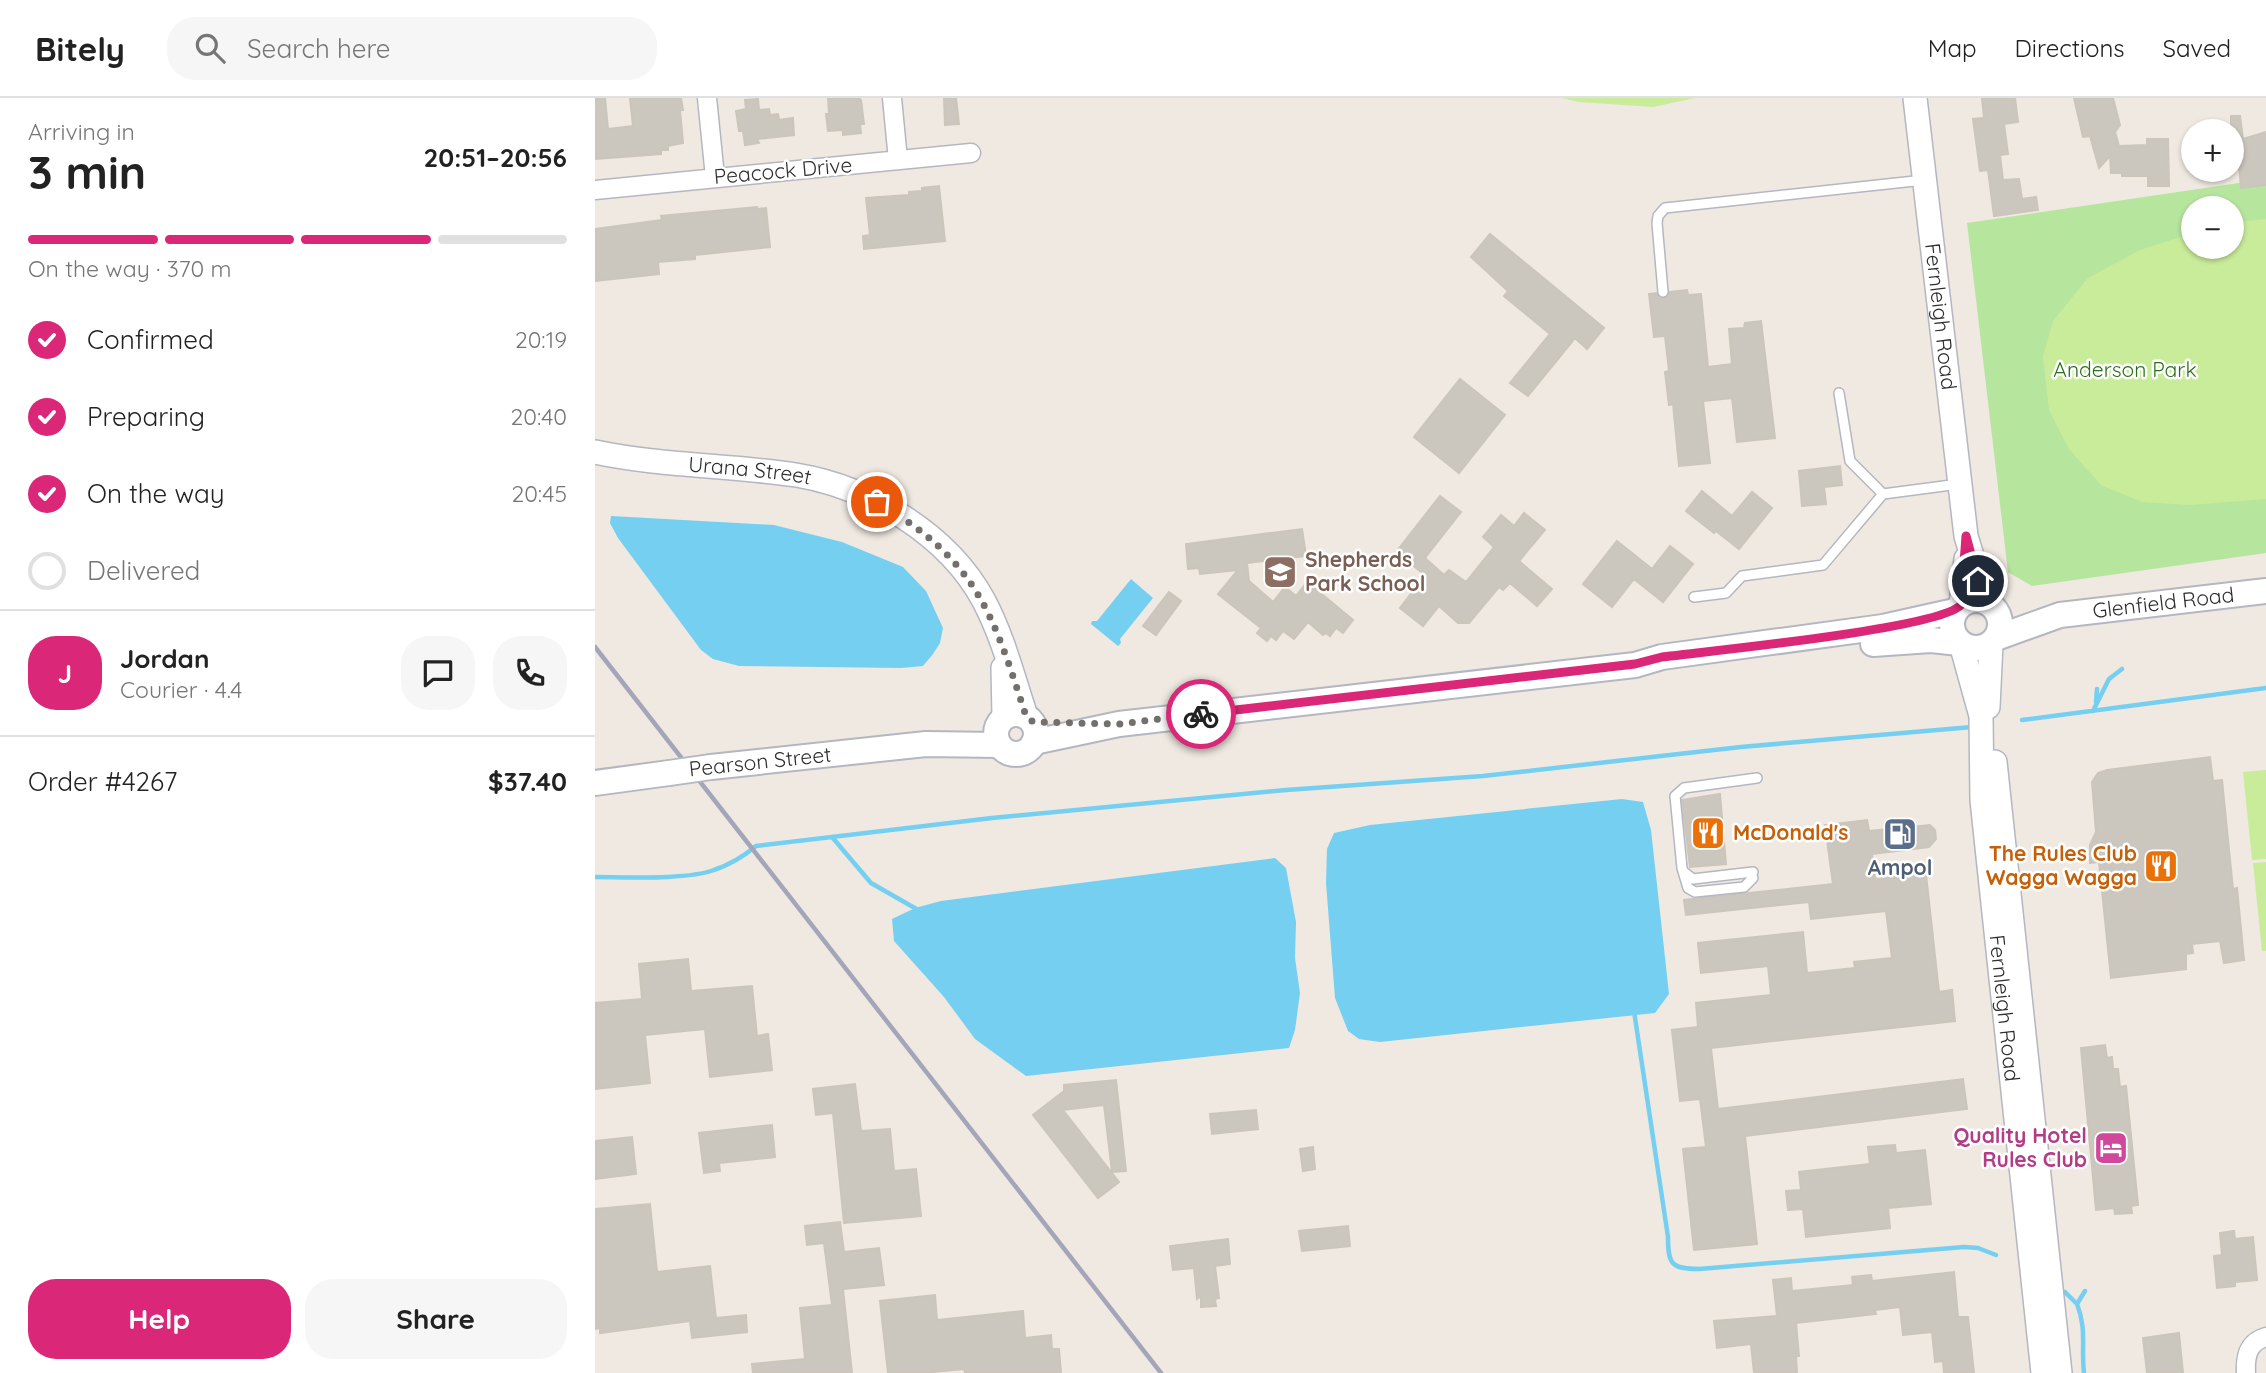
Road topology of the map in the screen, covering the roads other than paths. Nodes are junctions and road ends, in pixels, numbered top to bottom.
1 (706, 98) edge
2 (892, 98) edge
3 (1915, 98) edge
4 (971, 153) dead end
5 (898, 160) junction
6 (715, 177) junction
7 (1925, 180) junction
8 (595, 190) edge
9 (1663, 292) dead end
10 (1839, 393) dead end
11 (595, 452) edge
12 (1959, 484) junction
13 (1883, 494) junction
14 (1966, 536) junction
15 (2266, 592) edge
16 (1694, 597) dead end
17 (1990, 605) junction
18 (1958, 608) junction
19 (2060, 615) junction
20 (1993, 641) junction
21 (1960, 643) junction
22 (1635, 664) junction
23 (1016, 728) junction
24 (1757, 778) dead end
25 (595, 783) edge
26 (1683, 870) junction
27 (2266, 1337) edge
28 (2043, 1373) edge
29 (2060, 1373) edge
30 (2246, 1373) edge

1 - 6 street
2 - 5 street
3 - 7 street, Fernleigh Road
4 - 5 street, Peacock Drive
5 - 6 street, Peacock Drive
6 - 8 street, Peacock Drive
7 - 9 lane
7 - 12 street, Fernleigh Road
10 - 13 lane
11 - 23 street, Urana Street
12 - 13 lane
12 - 14 street, Fernleigh Road
13 - 16 lane
14 - 17 street, Fernleigh Road
14 - 18 street, Fernleigh Road
15 - 19 main road, Glenfield Road
17 - 18 main road
17 - 19 main road, Glenfield Road
17 - 20 main road
18 - 21 main road
18 - 22 main road, Pearson Street
19 - 20 main road, Glenfield Road
20 - 21 main road
20 - 29 street, Fernleigh Road
21 - 22 main road, Pearson Street
21 - 28 street, Fernleigh Road
22 - 23 main road, Pearson Street
23 - 25 main road, Pearson Street, bridge
24 - 26 lane
26 - 26 lane
27 - 30 street

